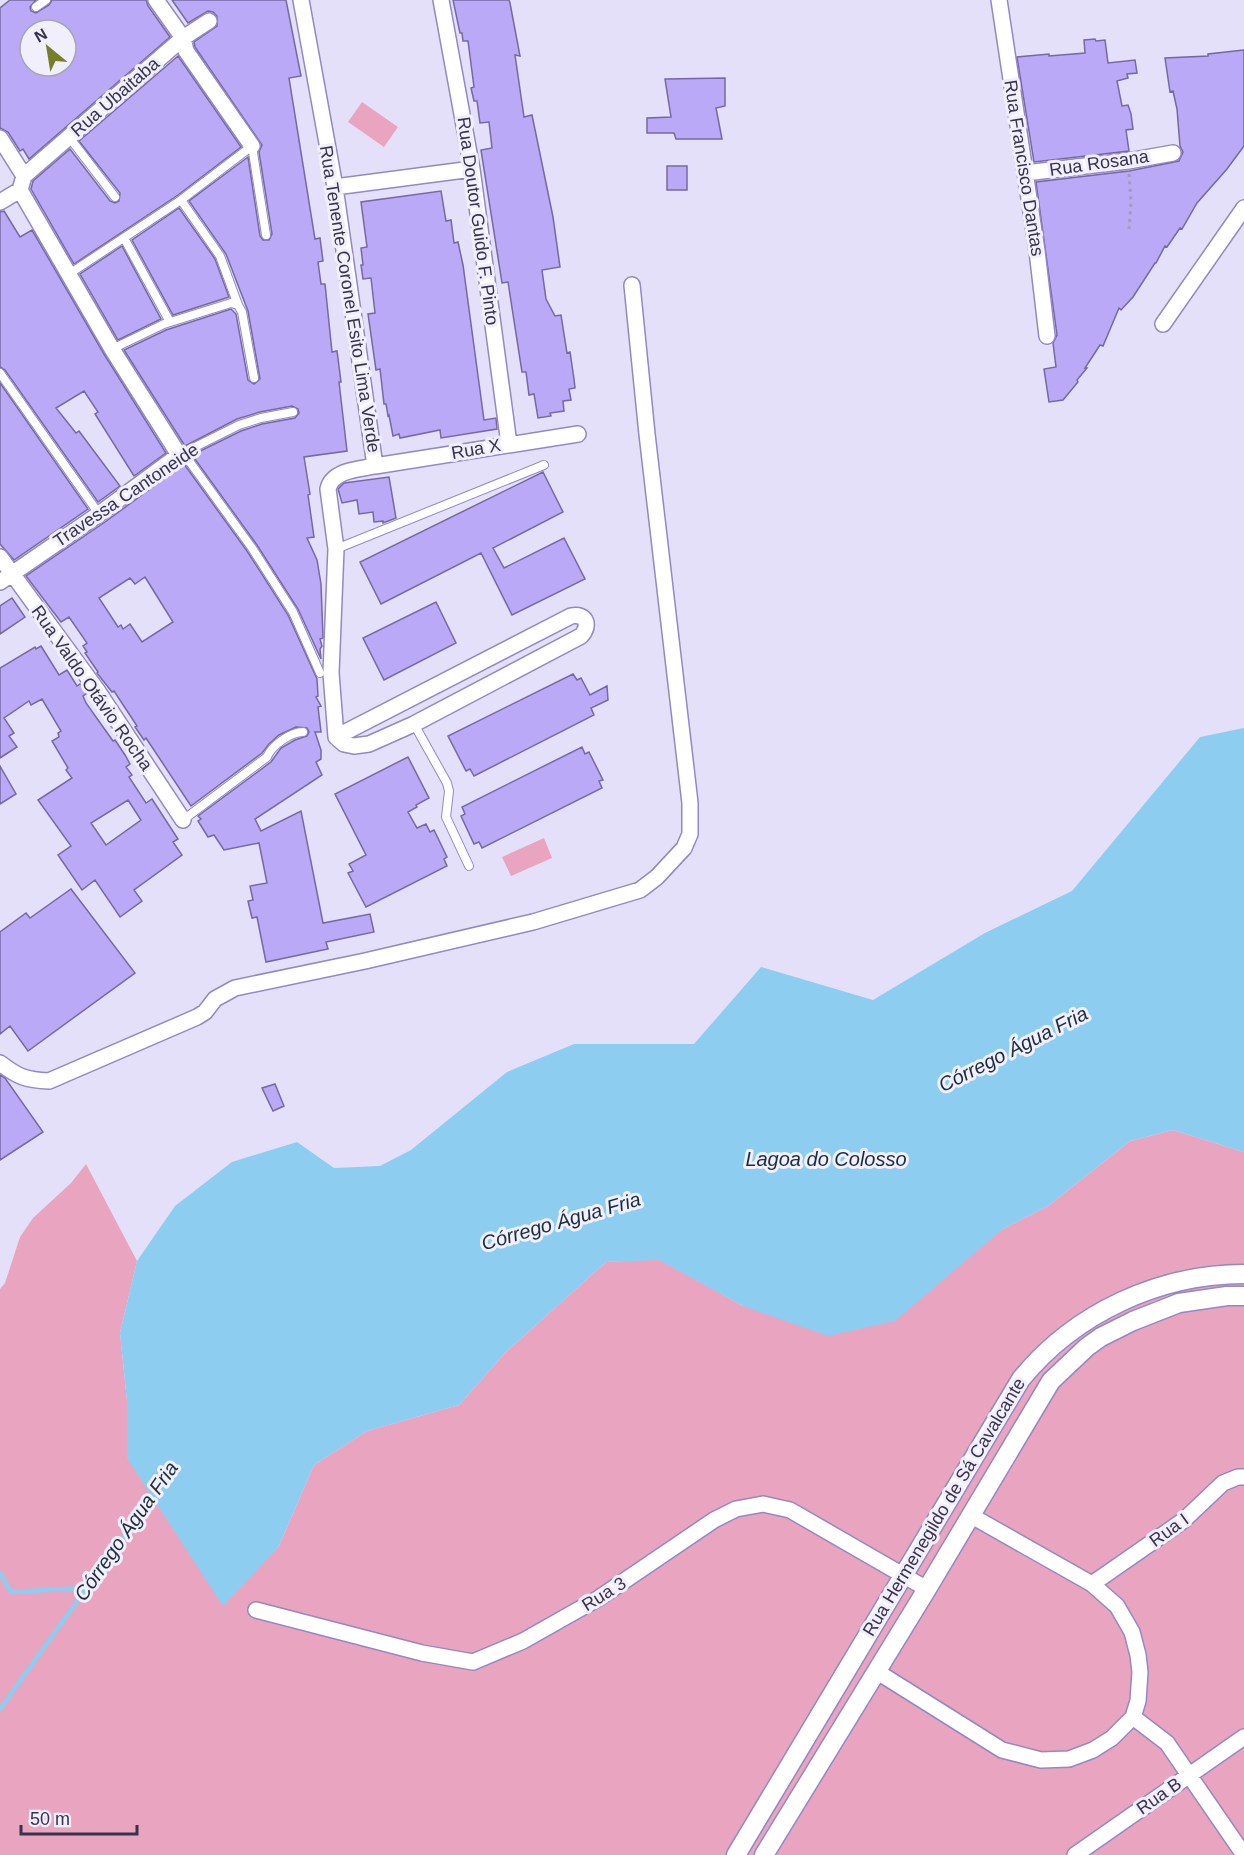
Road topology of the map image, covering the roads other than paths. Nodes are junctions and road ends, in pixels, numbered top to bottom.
1 (46, 0) edge
2 (156, 0) edge
3 (301, 0) edge
4 (441, 0) edge
5 (999, 0) edge
6 (36, 7) dead end
7 (209, 21) dead end
8 (183, 38) junction
9 (69, 137) junction
10 (0, 138) edge
11 (252, 146) junction
12 (1173, 153) dead end
13 (472, 169) junction
14 (1024, 173) junction
15 (22, 183) junction
16 (335, 187) junction
17 (115, 197) dead end
18 (181, 200) junction
19 (0, 202) edge
20 (1244, 208) edge
21 (266, 235) dead end
22 (124, 238) junction
23 (69, 274) junction
24 (632, 285) dead end
25 (238, 305) junction
26 (170, 322) junction
27 (1163, 324) dead end
28 (1047, 336) dead end
29 (112, 349) junction
30 (0, 373) edge
31 (254, 378) dead end
32 (294, 412) dead end
33 (578, 434) dead end
34 (509, 444) junction
35 (179, 455) junction
36 (544, 465) dead end
37 (375, 466) junction
38 (99, 514) junction
39 (336, 549) junction
40 (0, 557) edge
41 (6, 578) edge
42 (326, 673) junction
43 (414, 724) junction
44 (303, 732) dead end
45 (336, 737) junction
46 (183, 820) joint
47 (469, 866) dead end
48 (0, 1062) edge
49 (1244, 1274) edge
50 (1244, 1296) edge
51 (1244, 1477) edge
52 (970, 1515) junction
53 (902, 1574) junction
54 (1092, 1584) junction
55 (927, 1588) junction
56 (256, 1610) dead end
57 (876, 1671) junction
58 (1133, 1717) junction
59 (1244, 1737) edge
60 (1189, 1776) junction
61 (736, 1855) edge
62 (764, 1855) edge
63 (1075, 1855) edge
64 (1244, 1855) edge

1 - 6 lane
2 - 8 street
3 - 16 street, Rua Tenente Coronel Esito Lima Verde
4 - 13 street, Rua Doutor Guido F. Pinto
5 - 14 street, Rua Francisco Dantas
7 - 8 street, Rua Ubaitaba
8 - 9 street, Rua Ubaitaba
8 - 11 street
9 - 15 street, Rua Ubaitaba
9 - 17 lane
10 - 15 street
11 - 18 lane
11 - 21 lane
12 - 14 street, Rua Rosana
13 - 16 street
13 - 34 street, Rua Doutor Guido F. Pinto
14 - 28 street, Rua Francisco Dantas
15 - 19 street, Rua Ubaitaba
15 - 23 street
16 - 37 street, Rua Tenente Coronel Esito Lima Verde
18 - 22 lane
18 - 25 lane
20 - 27 street
22 - 23 lane
22 - 26 lane
23 - 29 street
24 - 48 street
25 - 26 lane
25 - 31 lane
26 - 29 lane
29 - 35 street
30 - 38 lane
32 - 35 lane, Travessa Cantoneide
33 - 34 street, Rua X
34 - 37 street, Rua X
35 - 38 street, Travessa Cantoneide
35 - 42 lane
36 - 39 lane
37 - 39 street, Rua Tenente Coronel Esito Lima Verde
38 - 41 street, Travessa Cantoneide
39 - 42 street, Rua Tenente Coronel Esito Lima Verde
40 - 41 street, Rua Valdo Otávio Rocha
41 - 46 street, Rua Valdo Otávio Rocha
42 - 45 street, Rua Tenente Coronel Esito Lima Verde
43 - 45 street
43 - 45 street
43 - 47 lane
44 - 46 lane
49 - 53 street, Rua Hermenegildo de Sá Cavalcante
50 - 52 street, Rua Hermenegildo de Sá Cavalcante
51 - 54 street, Rua I
52 - 54 street
52 - 55 street, Rua Hermenegildo de Sá Cavalcante
53 - 55 street, Rua 3
53 - 56 street, Rua 3
53 - 61 street, Rua Hermenegildo de Sá Cavalcante
54 - 58 street
55 - 57 street, Rua Hermenegildo de Sá Cavalcante
57 - 58 street
57 - 62 street, Rua Hermenegildo de Sá Cavalcante
58 - 60 street
59 - 60 street, Rua B
60 - 63 street, Rua B
60 - 64 street

